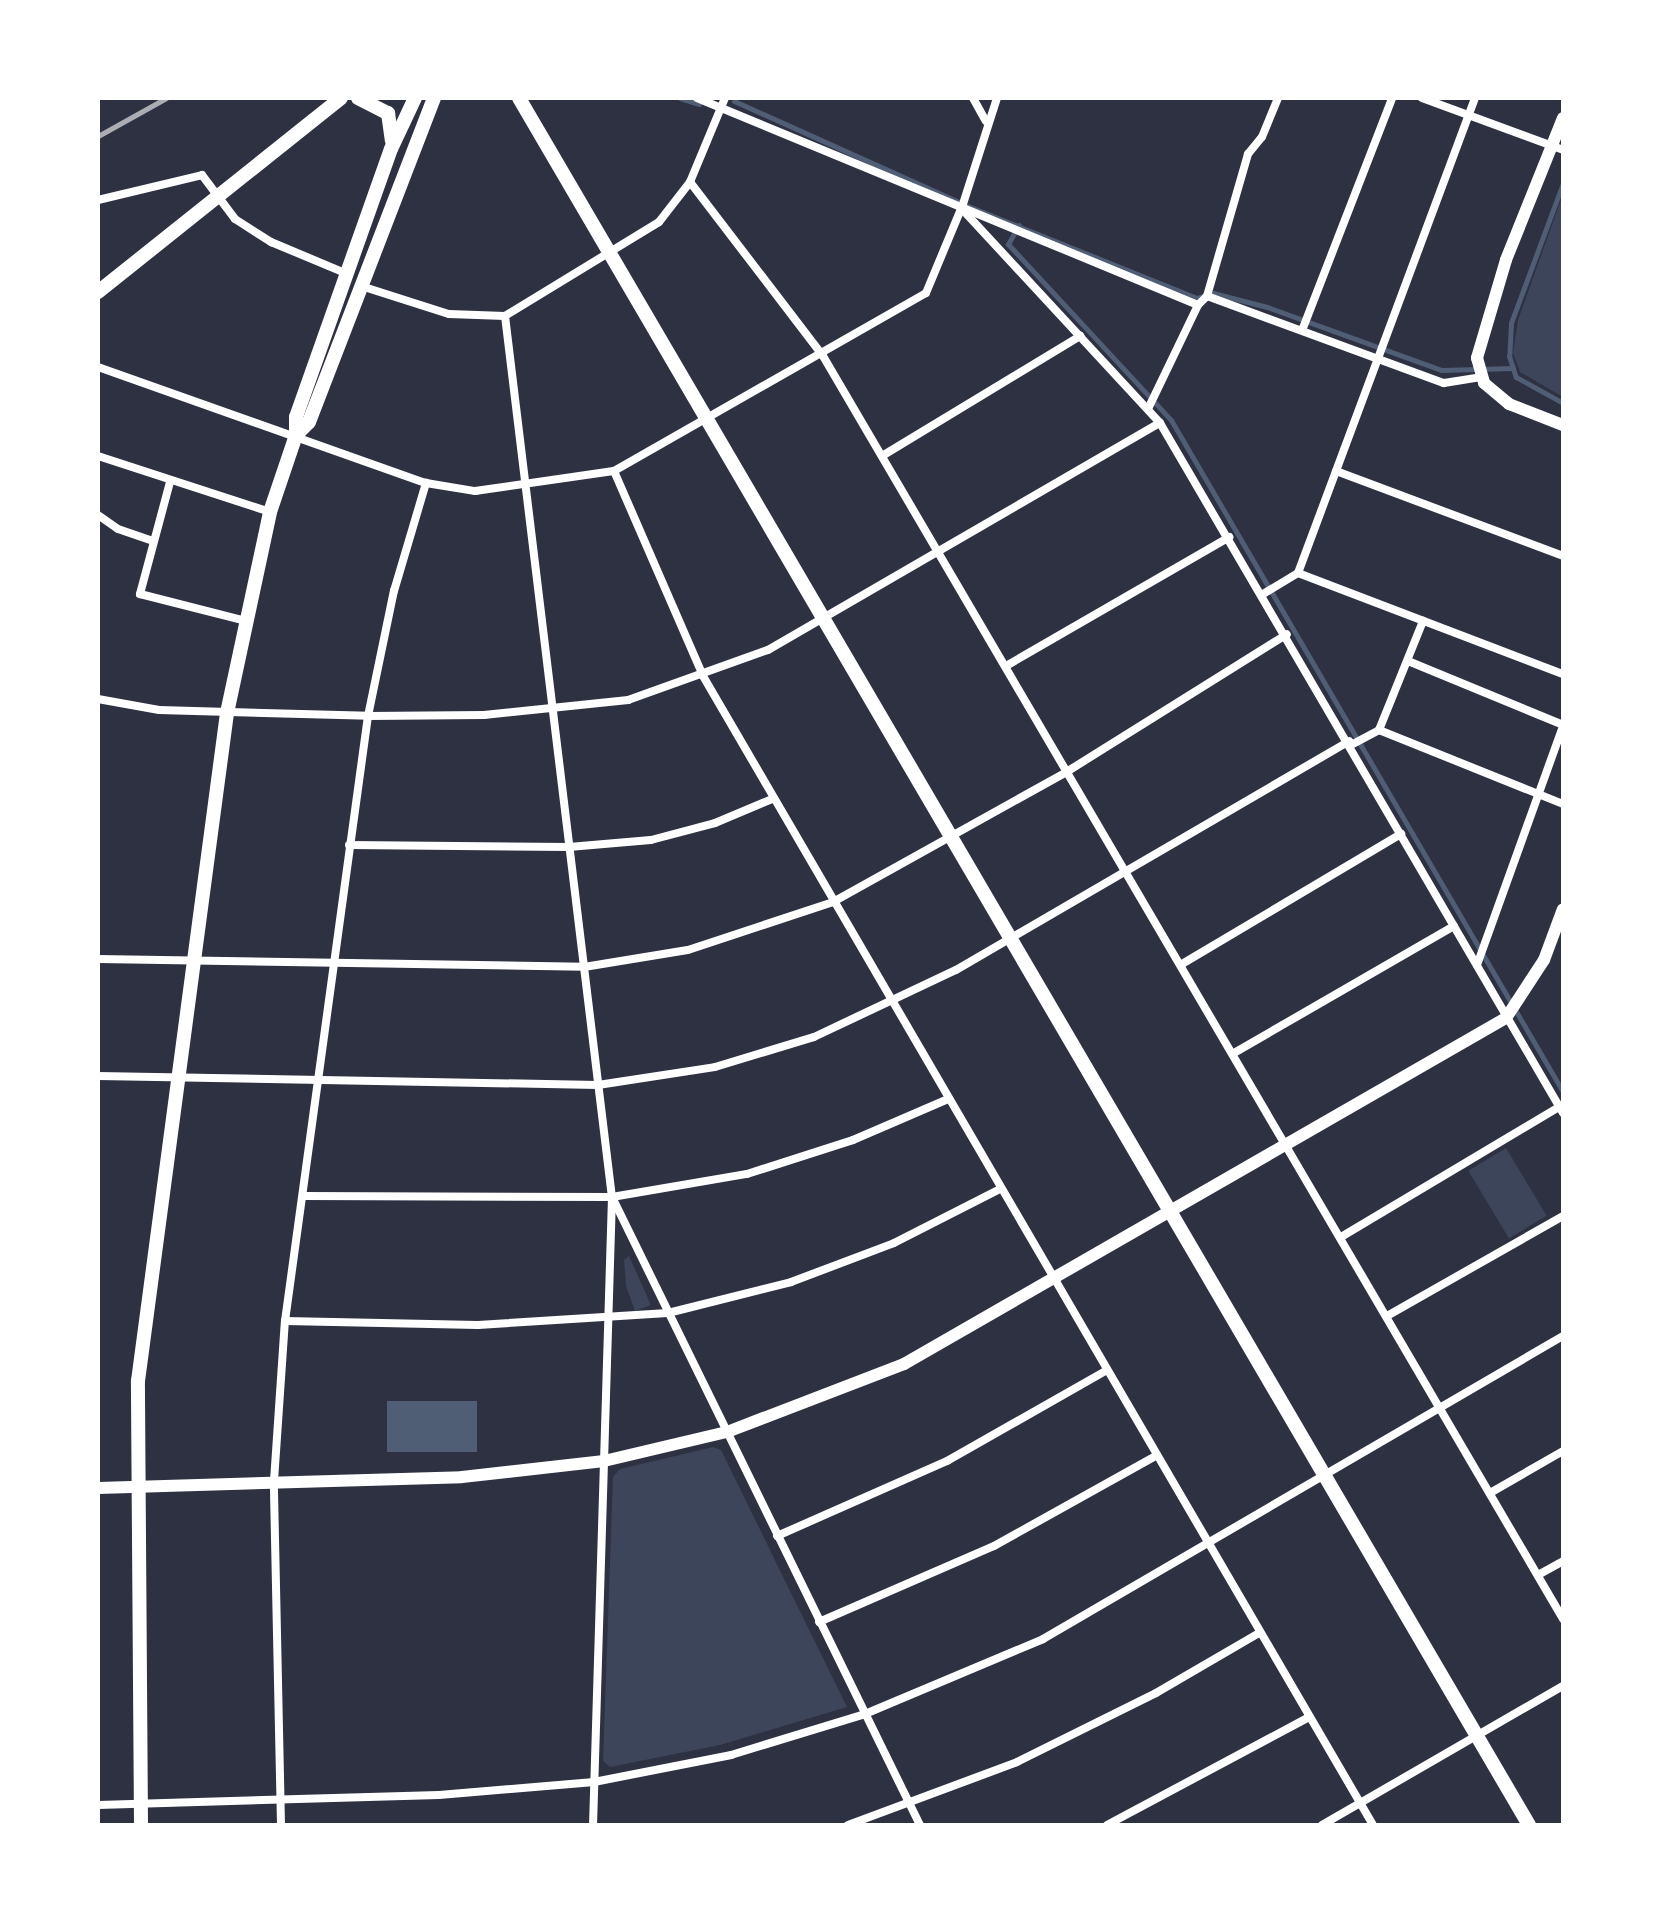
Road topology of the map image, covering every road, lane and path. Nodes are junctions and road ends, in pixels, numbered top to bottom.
1 (341, 98) edge
2 (358, 98) edge
3 (415, 98) edge
4 (434, 98) edge
5 (519, 98) edge
6 (697, 98) edge
7 (973, 98) edge
8 (997, 98) edge
9 (1278, 98) edge
10 (1392, 98) edge
11 (1422, 98) edge
12 (1475, 98) edge
13 (723, 102) edge
14 (1468, 115) junction
15 (1563, 118) edge
16 (986, 121) junction
17 (1558, 148) edge
18 (391, 149) junction
19 (690, 182) junction
20 (217, 196) junction
21 (98, 200) edge
22 (961, 208) junction
23 (611, 256) junction
24 (345, 273) junction
25 (361, 286) junction
26 (98, 292) edge
27 (1207, 296) junction
28 (1198, 305) junction
29 (505, 316) junction
30 (1303, 328) junction
31 (1080, 336) junction
32 (823, 356) junction
33 (1377, 358) junction
34 (98, 367) edge
35 (1483, 377) junction
36 (1148, 409) junction
37 (708, 420) junction
38 (1160, 423) junction
39 (1563, 425) edge
40 (296, 435) junction
41 (98, 456) edge
42 (882, 456) junction
43 (614, 471) junction
44 (1336, 471) junction
45 (170, 482) junction
46 (426, 483) junction
47 (527, 484) junction
48 (270, 512) junction
49 (98, 515) edge
50 (1229, 537) junction
51 (153, 541) junction
52 (940, 554) junction
53 (1563, 556) edge
54 (1298, 573) junction
55 (1263, 594) junction
56 (824, 620) junction
57 (246, 621) junction
58 (1423, 621) junction
59 (1287, 634) junction
60 (1408, 661) junction
61 (1006, 666) junction
62 (1563, 674) edge
63 (703, 676) junction
64 (98, 699) edge
65 (553, 710) junction
66 (227, 713) junction
67 (368, 716) junction
68 (1563, 726) edge
69 (1379, 730) junction
70 (1350, 743) junction
71 (1068, 771) junction
72 (1538, 795) junction
73 (772, 799) junction
74 (1563, 804) edge
75 (1401, 834) junction
76 (949, 835) junction
77 (349, 845) junction
78 (569, 847) junction
79 (1126, 867) junction
80 (833, 902) junction
81 (1563, 909) edge
82 (1454, 926) junction
83 (1012, 940) junction
84 (98, 959) edge
85 (194, 960) junction
86 (333, 963) junction
87 (1182, 964) junction
88 (1477, 965) junction
89 (584, 967) junction
90 (892, 1002) junction
91 (1506, 1018) junction
92 (1234, 1053) junction
93 (98, 1076) edge
94 (177, 1078) junction
95 (317, 1079) junction
96 (598, 1085) junction
97 (948, 1099) junction
98 (1562, 1108) edge
99 (1286, 1143) junction
100 (1000, 1189) junction
101 (303, 1196) junction
102 (612, 1197) junction
103 (1172, 1212) junction
104 (1563, 1216) edge
105 (1341, 1237) junction
106 (1054, 1279) junction
107 (668, 1313) junction
108 (1387, 1316) junction
109 (610, 1320) junction
110 (285, 1321) junction
111 (1563, 1336) edge
112 (1107, 1370) junction
113 (1440, 1407) junction
114 (727, 1432) junction
115 (1563, 1451) edge
116 (1156, 1456) junction
117 (604, 1461) junction
118 (1325, 1475) junction
119 (274, 1481) junction
120 (136, 1487) junction
121 (98, 1488) edge
122 (1490, 1493) junction
123 (777, 1536) junction
124 (1207, 1543) junction
125 (1563, 1561) edge
126 (1538, 1575) junction
127 (1563, 1619) edge
128 (819, 1622) junction
129 (1259, 1633) junction
130 (1563, 1686) edge
131 (865, 1714) junction
132 (1309, 1717) junction
133 (1474, 1738) junction
134 (594, 1782) junction
135 (280, 1801) junction
136 (1360, 1803) junction
137 (140, 1804) junction
138 (98, 1805) edge
139 (911, 1806) junction
140 (141, 1825) edge
141 (281, 1825) edge
142 (593, 1825) edge
143 (848, 1825) edge
144 (920, 1825) edge
145 (1107, 1825) edge
146 (1322, 1825) edge
147 (1373, 1825) edge
148 (1529, 1825) edge

1 - 20 main road
2 - 18 main road
3 - 18 main road
4 - 25 main road
5 - 23 main road
6 - 13 street
7 - 16 street
8 - 16 street
9 - 27 street
10 - 30 street
11 - 14 street
12 - 14 street
13 - 19 street
13 - 22 street
14 - 17 street
14 - 33 street
15 - 17 street
16 - 22 street
17 - 35 street
18 - 24 main road
19 - 23 street
19 - 32 street
20 - 21 street
20 - 24 street
20 - 26 main road
22 - 28 street
22 - 31 street
22 - 32 street
23 - 29 street
23 - 37 main road
24 - 40 main road
25 - 29 street
25 - 40 main road
27 - 28 street
27 - 30 street
28 - 36 street
29 - 47 street
30 - 33 street
31 - 36 street
31 - 42 street
32 - 37 street
32 - 42 street
33 - 35 street
33 - 44 street
34 - 40 street
35 - 39 street
36 - 38 street
37 - 43 street
37 - 56 main road
38 - 50 street
38 - 52 street
40 - 46 street
40 - 48 main road
41 - 45 street
42 - 52 street
43 - 47 street
43 - 63 street
44 - 53 street
44 - 54 street
45 - 48 street
45 - 51 street
46 - 47 street
46 - 67 street
47 - 65 street
48 - 57 main road
49 - 51 street
50 - 55 street
50 - 61 street
51 - 57 street
52 - 56 street
52 - 61 street
54 - 55 street
54 - 58 street
55 - 59 street
56 - 63 street
56 - 76 main road
57 - 66 main road
58 - 60 street
58 - 62 street
59 - 70 street
59 - 71 street
60 - 68 street
60 - 69 street
61 - 71 street
63 - 65 street
63 - 73 street
64 - 66 street
65 - 67 street
65 - 78 street
66 - 67 street
66 - 85 main road
67 - 77 street
68 - 72 street
69 - 70 street
69 - 72 street
70 - 75 street
70 - 79 street
71 - 76 street
71 - 79 street
72 - 74 street
72 - 88 street
73 - 78 street
73 - 80 street
75 - 82 street
75 - 87 street
76 - 80 street
76 - 83 main road
77 - 78 street
77 - 86 street
78 - 89 street
79 - 83 street
79 - 87 street
80 - 89 street
80 - 90 street
81 - 91 street
82 - 88 street
82 - 92 street
83 - 90 street
83 - 103 main road
84 - 85 street
85 - 86 street
85 - 94 main road
86 - 89 street
86 - 95 street
87 - 92 street
88 - 91 street
89 - 96 street
90 - 96 street
90 - 97 street
91 - 98 street
91 - 99 street
92 - 99 street
93 - 94 street
94 - 95 street
94 - 120 main road
95 - 96 street
95 - 101 street
96 - 102 street
97 - 100 street
97 - 102 street
98 - 105 street
99 - 103 street
99 - 105 street
100 - 106 street
100 - 107 street
101 - 102 street
101 - 110 street
102 - 107 street
102 - 109 street
103 - 106 street
103 - 118 main road
104 - 108 street
105 - 108 street
106 - 112 street
106 - 114 street
107 - 109 street
107 - 114 street
108 - 113 street
109 - 110 street
109 - 117 street
110 - 119 street
111 - 113 street
112 - 116 street
112 - 123 street
113 - 118 street
113 - 122 street
114 - 117 street
114 - 123 street
115 - 122 street
116 - 124 street
116 - 128 street
117 - 119 street
117 - 134 street
118 - 124 street
118 - 133 main road
119 - 120 street
119 - 135 street
120 - 121 street
120 - 137 main road
122 - 126 street
123 - 128 street
124 - 129 street
124 - 131 street
125 - 126 street
126 - 127 street
128 - 131 street
129 - 132 street
129 - 139 street
130 - 133 street
131 - 134 street
131 - 139 street
132 - 136 street
132 - 145 street
133 - 136 street
133 - 148 main road
134 - 135 street
134 - 142 street
135 - 137 street
135 - 141 street
136 - 146 street
136 - 147 street
137 - 138 street
137 - 140 main road
139 - 143 street
139 - 144 street

